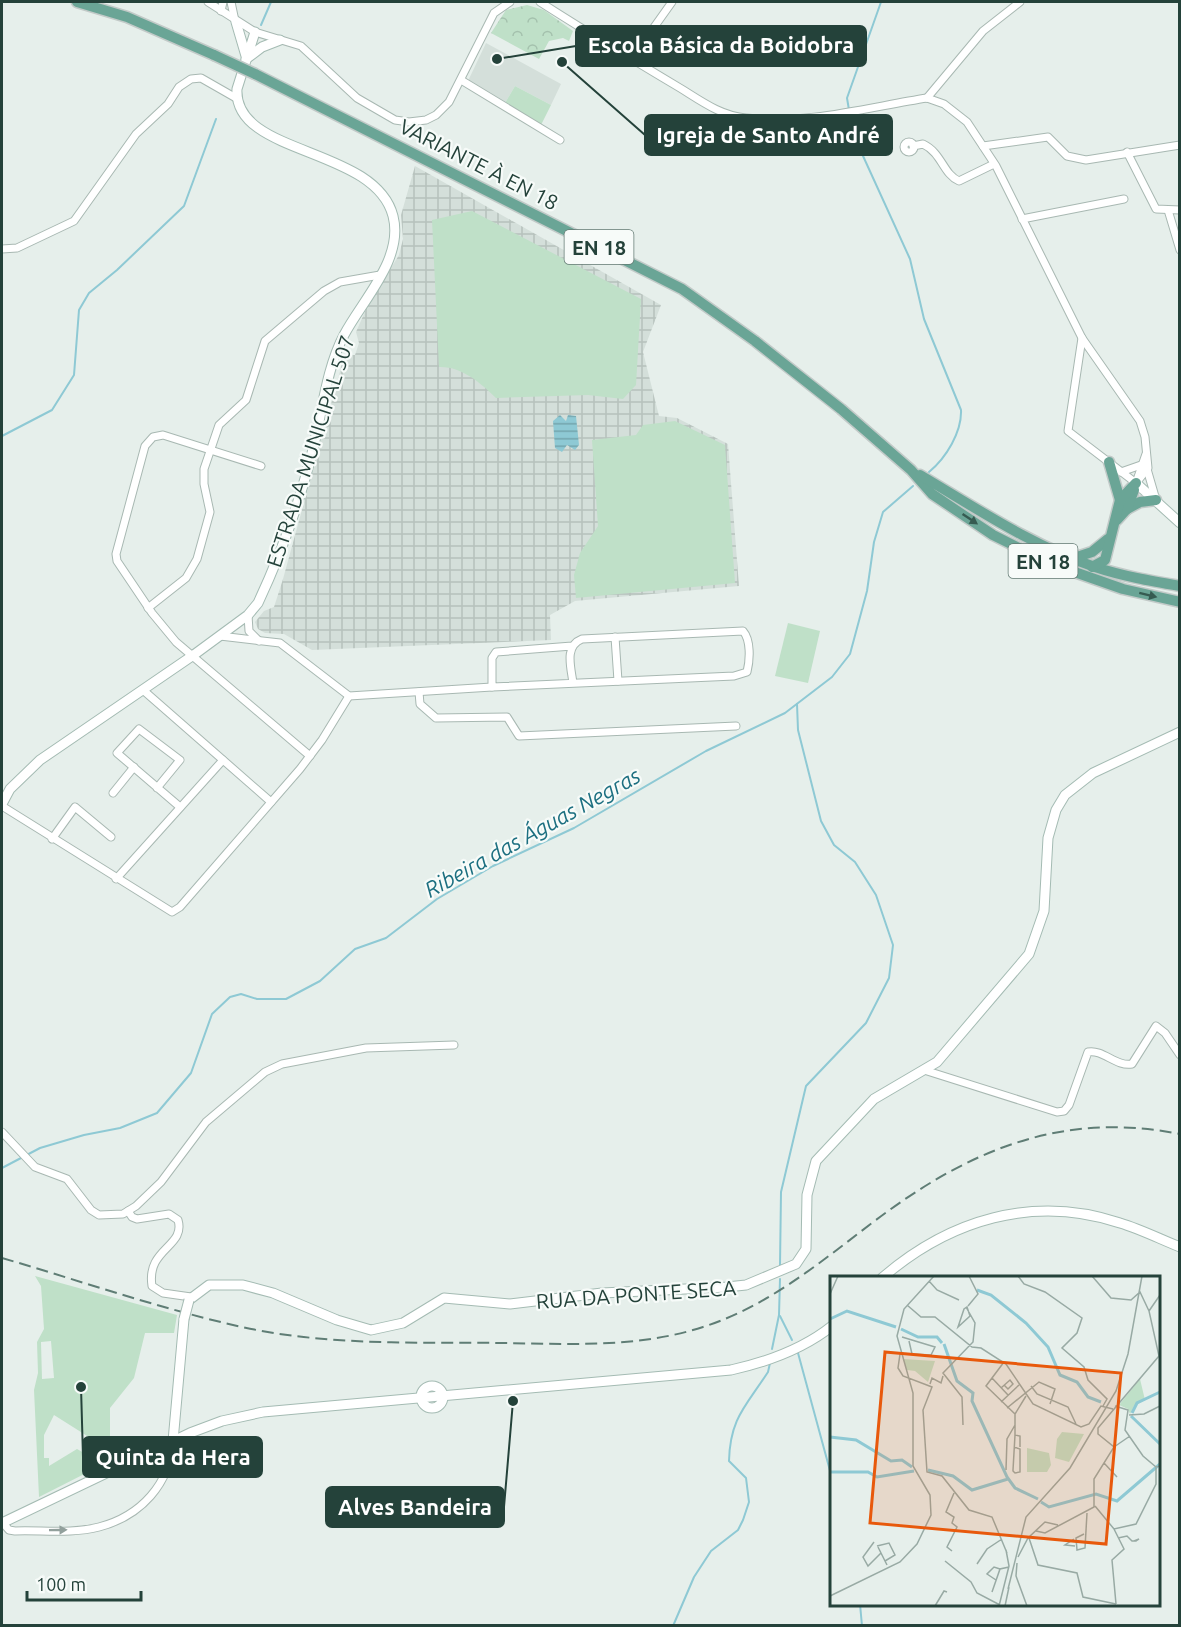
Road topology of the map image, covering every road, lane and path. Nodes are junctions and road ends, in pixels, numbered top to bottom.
1 (76, 2) edge
2 (210, 2) edge
3 (228, 2) edge
4 (510, 2) edge
5 (540, 2) edge
6 (672, 2) edge
7 (1020, 2) edge
8 (221, 11) junction
9 (236, 22) junction
10 (255, 32) junction
11 (280, 40) junction
12 (246, 59) junction
13 (630, 61) junction
14 (461, 80) junction
15 (236, 98) junction
16 (927, 98) junction
17 (560, 140) dead end
18 (1179, 145) edge
19 (914, 146) dead end
20 (983, 146) junction
21 (1127, 152) junction
22 (994, 164) junction
23 (1124, 199) dead end
24 (1168, 210) junction
25 (1179, 210) edge
26 (1022, 219) junction
27 (2, 249) edge
28 (1179, 250) edge
29 (380, 275) junction
30 (1082, 338) junction
31 (210, 450) junction
32 (1109, 462) junction
33 (261, 466) dead end
34 (1144, 467) junction
35 (911, 470) junction
36 (1121, 472) junction
37 (1136, 483) junction
38 (1156, 500) junction
39 (1124, 504) junction
40 (1179, 523) edge
41 (1108, 539) junction
42 (1092, 552) junction
43 (1107, 553) junction
44 (1074, 558) junction
45 (1094, 567) junction
46 (1074, 572) junction
47 (1119, 573) junction
48 (1098, 580) junction
49 (1179, 586) edge
50 (1179, 602) edge
51 (148, 608) junction
52 (248, 615) junction
53 (220, 636) junction
54 (615, 637) junction
55 (259, 640) junction
56 (572, 646) junction
57 (193, 656) junction
58 (618, 681) junction
59 (573, 683) junction
60 (492, 687) junction
61 (143, 690) junction
62 (419, 692) junction
63 (349, 696) junction
64 (736, 726) dead end
65 (1179, 732) edge
66 (310, 756) junction
67 (222, 760) junction
68 (134, 768) junction
69 (157, 788) junction
70 (113, 793) dead end
71 (271, 802) junction
72 (2, 805) edge
73 (180, 807) junction
74 (111, 837) dead end
75 (52, 839) junction
76 (116, 879) junction
77 (454, 1045) dead end
78 (1179, 1055) edge
79 (924, 1070) junction
80 (2, 1132) edge
81 (128, 1211) junction
82 (1179, 1247) edge
83 (884, 1276) edge
84 (190, 1299) junction
85 (830, 1327) edge
86 (442, 1396) junction
87 (421, 1398) junction
88 (173, 1441) junction
89 (2, 1523) edge

1 - 35 main road, VARIANTE À EN 18 / EN 18, bridge
2 - 8 street
3 - 8 street
3 - 9 street
4 - 14 street
5 - 13 street
6 - 13 street
7 - 16 street
8 - 9 street
9 - 10 street
9 - 12 street
10 - 11 street
10 - 12 street
11 - 12 street
11 - 14 street
12 - 15 street
13 - 16 street
14 - 17 street
15 - 27 street
15 - 29 street, ESTRADA MUNICIPAL 507
16 - 20 street
18 - 21 street
19 - 22 street
20 - 21 street
20 - 22 street
21 - 24 street
22 - 26 street
23 - 26 street
24 - 25 street
24 - 28 street
26 - 30 street
29 - 31 street
29 - 52 street, ESTRADA MUNICIPAL 507
30 - 32 street
30 - 34 street
31 - 33 street
31 - 51 street
31 - 51 street
32 - 36 street
32 - 39 main road
34 - 36 street
34 - 37 street
34 - 38 street
35 - 44 main road, VARIANTE À EN 18 / EN 18
35 -> 46 main road, VARIANTE À EN 18 / EN 18
36 - 37 street
37 - 38 street
37 - 39 main road
38 - 39 main road
38 - 40 street
39 - 41 main road
41 - 42 main road
41 - 43 main road
42 - 44 main road
42 - 45 main road
43 - 45 main road
43 - 47 main road
44 - 45 main road, VARIANTE À EN 18 / EN 18
45 - 46 main road
45 - 47 main road, VARIANTE À EN 18 / EN 18
45 - 48 main road
46 - 48 main road, VARIANTE À EN 18 / EN 18
47 - 49 main road, VARIANTE À EN 18 / EN 18
48 -> 50 main road, VARIANTE À EN 18 / EN 18
51 - 57 street
52 - 53 street, ESTRADA MUNICIPAL 507
52 - 55 street
53 - 55 street
53 - 57 street, ESTRADA MUNICIPAL 507
54 - 56 street
54 - 58 street
54 - 58 street
55 - 63 street
56 - 59 street
56 - 60 street
57 - 61 street, ESTRADA MUNICIPAL 507
57 - 66 street
58 - 59 street
59 - 60 street
60 - 62 street
61 - 67 street
61 - 72 street, ESTRADA MUNICIPAL 507
62 - 63 street
62 - 64 street
63 - 66 street
65 - 79 street, RUA DA PONTE SECA
66 - 71 street
67 - 71 street
67 - 73 street
68 - 69 street
68 - 69 street
68 - 70 street
69 - 73 street
71 - 76 street
72 - 75 street
73 - 76 street
74 - 75 street
75 - 76 street
77 - 81 street
78 - 79 street
79 - 84 street, RUA DA PONTE SECA
80 - 81 street
81 - 84 street
82 - 83 street
84 - 88 street, bridge
85 - 86 street
86 - 87 street
86 - 87 street
87 - 88 street
88 - 89 street
89 -> 88 street

